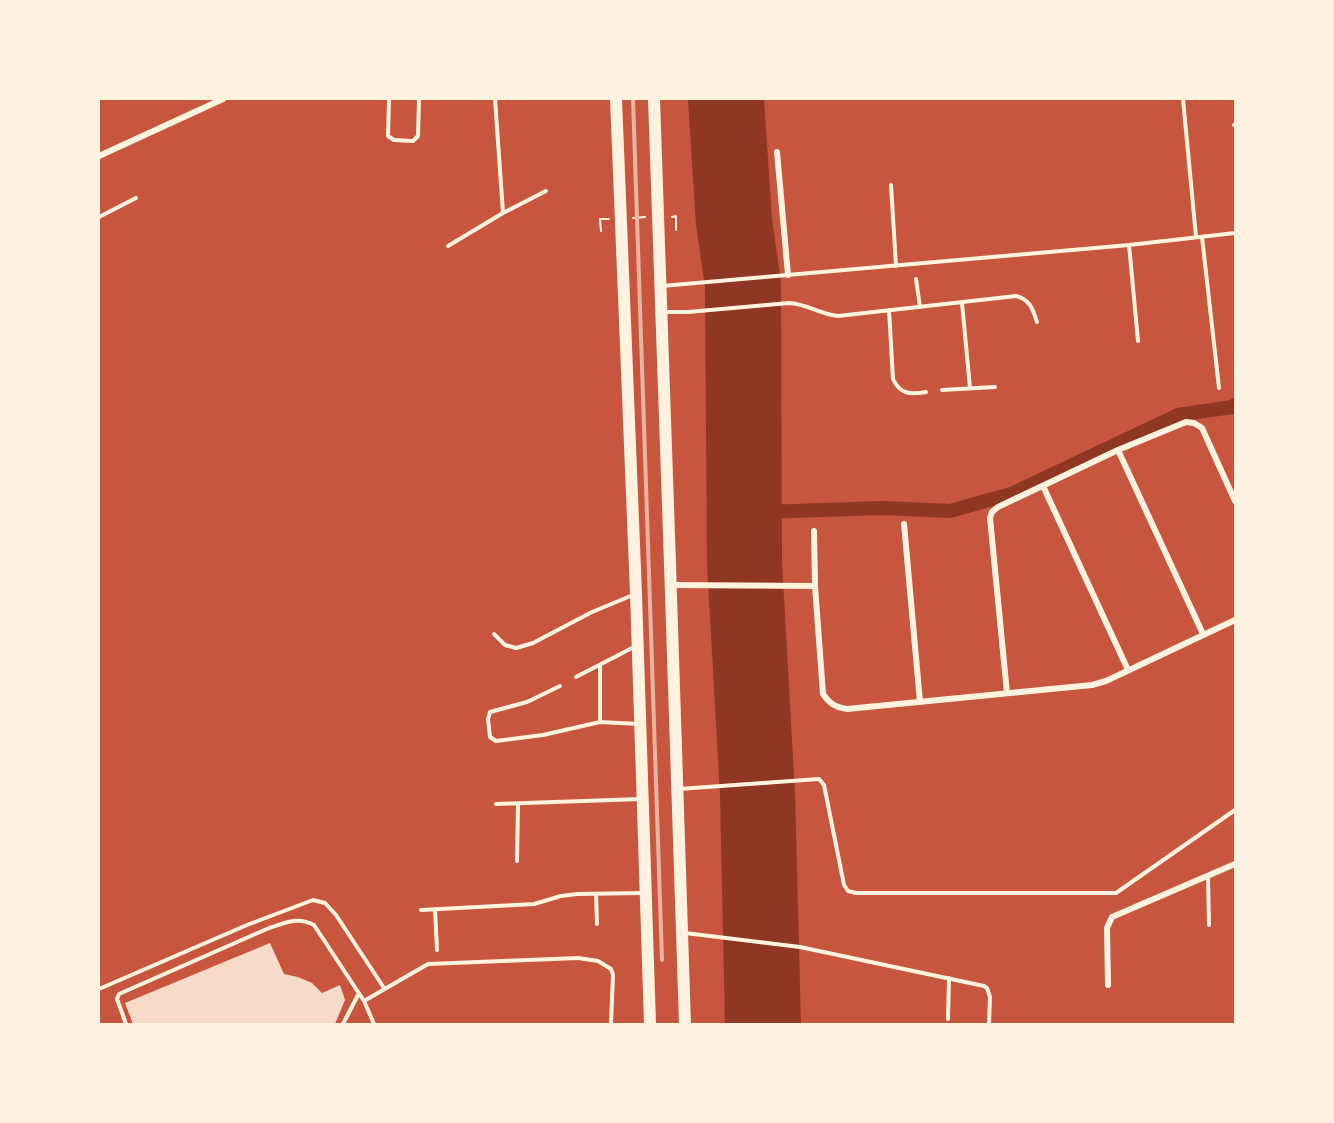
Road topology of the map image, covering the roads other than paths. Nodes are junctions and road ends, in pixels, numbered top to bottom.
1 (223, 99) edge
2 (389, 99) edge
3 (419, 99) edge
4 (495, 99) edge
5 (616, 99) edge
6 (654, 99) edge
7 (1183, 99) edge
8 (777, 152) dead end
9 (99, 156) edge
10 (891, 185) dead end
11 (546, 191) dead end
12 (136, 198) dead end
13 (503, 213) junction
14 (100, 214) edge
15 (1235, 233) edge
16 (1202, 236) junction
17 (1196, 237) junction
18 (1129, 245) junction
19 (448, 246) dead end
20 (896, 266) junction
21 (785, 276) junction
22 (916, 279) dead end
23 (662, 286) junction
24 (962, 303) junction
25 (920, 307) junction
26 (889, 310) junction
27 (663, 311) junction
28 (1037, 322) dead end
29 (1138, 341) dead end
30 (995, 387) dead end
31 (970, 388) junction
32 (1220, 388) dead end
33 (942, 390) dead end
34 (926, 392) dead end
35 (1118, 450) junction
36 (1043, 486) junction
37 (1235, 501) edge
38 (904, 524) dead end
39 (814, 531) dead end
40 (671, 585) junction
41 (815, 586) junction
42 (636, 594) junction
43 (1235, 620) edge
44 (494, 634) dead end
45 (1203, 634) junction
46 (638, 645) junction
47 (600, 665) junction
48 (1128, 670) junction
49 (576, 677) dead end
50 (560, 686) dead end
51 (1007, 693) junction
52 (920, 702) junction
53 (600, 722) junction
54 (640, 724) junction
55 (676, 790) junction
56 (642, 800) junction
57 (496, 804) dead end
58 (518, 804) junction
59 (1235, 810) edge
60 (517, 861) dead end
61 (1235, 864) edge
62 (1208, 875) junction
63 (644, 893) junction
64 (596, 894) junction
65 (435, 909) junction
66 (421, 910) dead end
67 (597, 924) dead end
68 (1209, 925) dead end
69 (681, 932) junction
70 (437, 950) dead end
71 (949, 978) junction
72 (1108, 985) dead end
73 (384, 988) junction
74 (99, 989) edge
75 (358, 993) junction
76 (364, 1001) junction
77 (948, 1019) dead end
78 (126, 1024) edge
79 (343, 1024) edge
80 (374, 1024) edge
81 (611, 1024) edge
82 (650, 1024) edge
83 (685, 1024) edge
84 (989, 1024) edge

1 - 9 street
2 - 3 lane
4 - 13 lane
5 - 42 highway
6 - 23 highway
7 - 17 lane
8 - 21 street
10 - 20 lane
11 - 13 lane
12 - 14 lane
13 - 19 lane
15 - 16 lane
16 - 17 lane
16 - 32 lane
17 - 18 lane
18 - 20 lane
18 - 29 lane
20 - 21 lane
21 - 23 lane
22 - 25 lane
23 - 27 highway
24 - 25 lane
24 - 28 lane
24 - 31 lane
25 - 26 lane
26 - 27 lane
26 - 34 lane
27 - 40 highway
30 - 31 lane
31 - 33 lane
35 - 36 street
35 - 37 street
35 - 45 street
36 - 48 street
36 - 51 street
38 - 52 street
39 - 41 street
40 - 41 street
40 - 55 highway
41 - 52 street
42 - 44 lane
42 - 46 highway
43 - 45 street
45 - 48 street
46 - 47 lane
46 - 54 highway
47 - 49 lane
47 - 53 lane
48 - 51 street
50 - 53 lane
51 - 52 street
53 - 54 lane
54 - 56 highway
55 - 59 lane
55 - 69 highway
56 - 58 lane
56 - 63 highway
57 - 58 lane
58 - 60 lane
61 - 62 street
62 - 68 lane
62 - 72 street
63 - 64 lane
63 - 82 highway
64 - 65 lane
64 - 67 lane
65 - 66 lane
65 - 70 lane
69 - 71 lane
69 - 83 highway
71 - 77 lane
71 - 84 lane
73 - 74 lane
73 - 76 lane
73 - 81 lane
75 - 76 lane
75 - 78 lane
75 - 79 lane
76 - 80 lane

